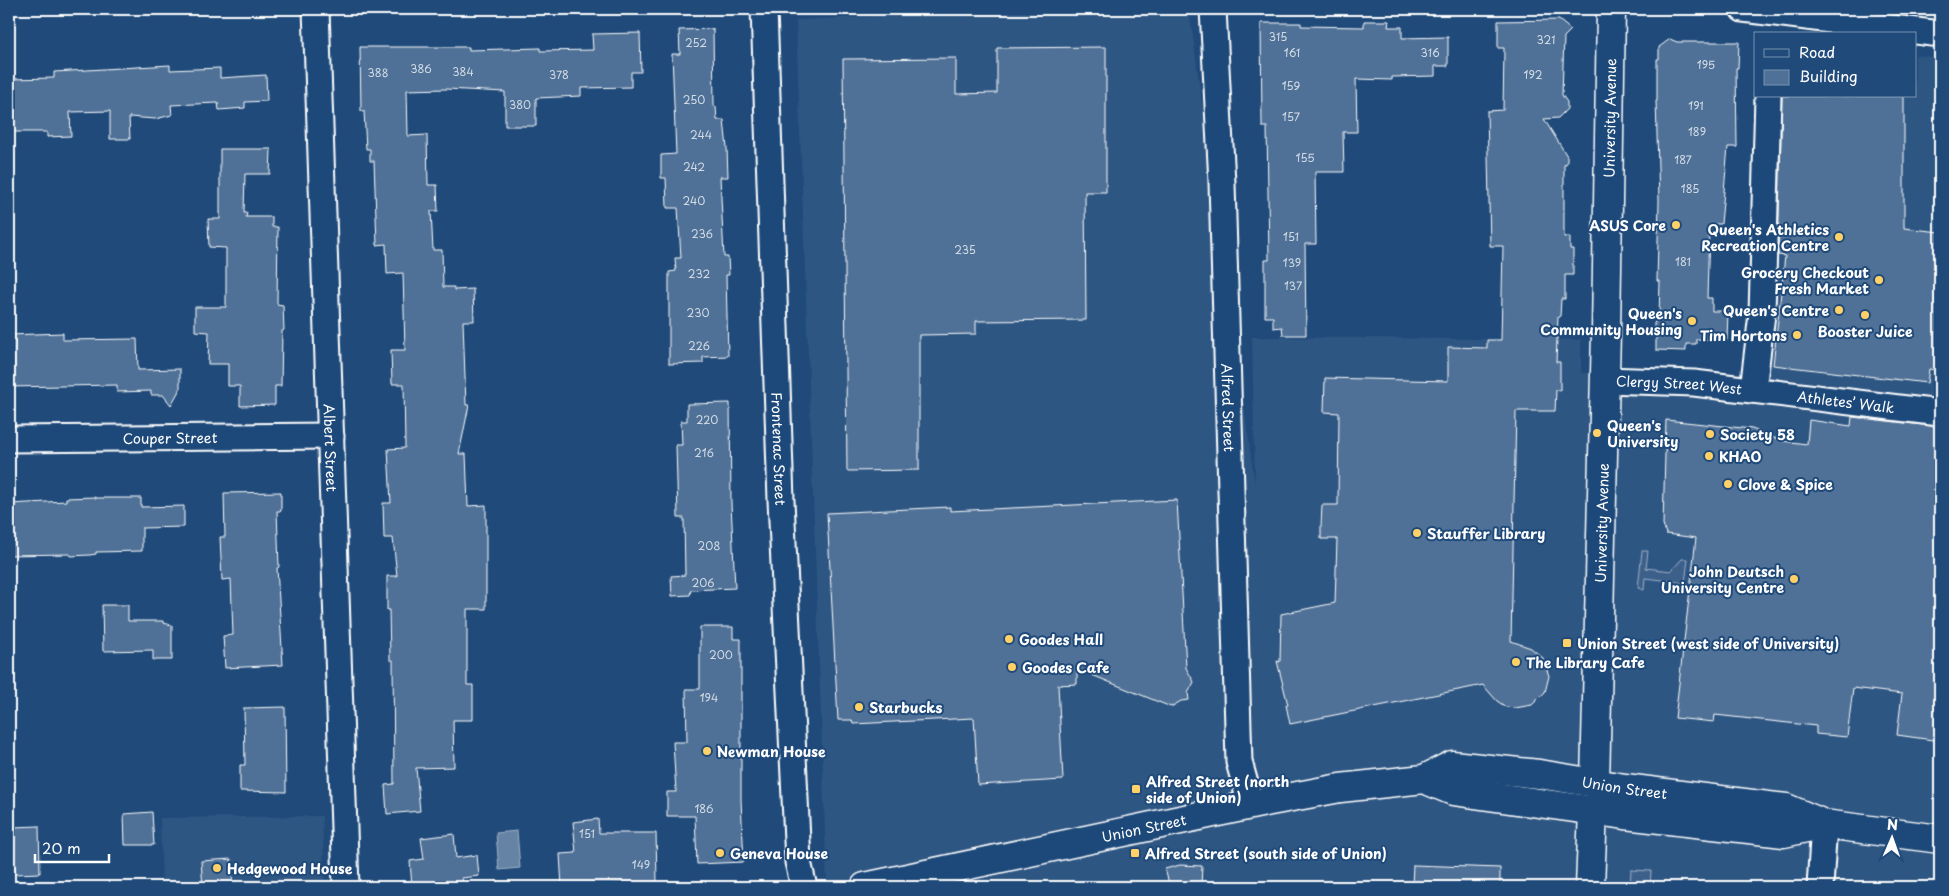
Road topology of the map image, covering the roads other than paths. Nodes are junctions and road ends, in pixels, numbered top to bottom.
1 (316, 9) edge
2 (764, 9) edge
3 (1213, 9) edge
4 (1610, 9) edge
5 (1743, 9) edge
6 (1770, 23) edge
7 (1909, 32) edge
8 (1916, 32) edge
9 (1940, 34) edge
10 (1768, 98) edge
11 (1605, 380) junction
12 (1753, 390) junction
13 (1940, 413) edge
14 (331, 436) junction
15 (9, 439) edge
16 (1424, 779) junction
17 (1595, 782) junction
18 (1251, 805) junction
19 (1593, 810) junction
20 (1824, 824) junction
21 (1940, 839) edge
22 (896, 884) edge
23 (346, 887) edge
24 (804, 887) edge
25 (865, 887) edge
26 (1590, 887) edge
27 (1820, 887) edge

1 - 14 street, Albert Street
2 - 24 street, Frontenac Street
3 - 18 street, Alfred Street
4 - 11 main road, University Avenue
5 - 6 street
6 - 7 street
8 - 9 street
10 - 12 street
11 - 12 street, Clergy Street West
11 - 17 main road, University Avenue
12 - 13 street, Athletes’ Walk
14 - 15 street, Couper Street
14 - 23 street, Albert Street
16 - 17 main road, Union Street
16 - 18 main road, Union Street
16 - 19 main road, Union Street
17 - 19 street, University Avenue
17 - 20 main road, Union Street
18 - 22 main road, Union Street
19 - 20 main road, Union Street
19 - 26 main road, University Avenue
20 - 21 main road, Union Street
20 - 27 street
22 - 25 main road, Union Street

